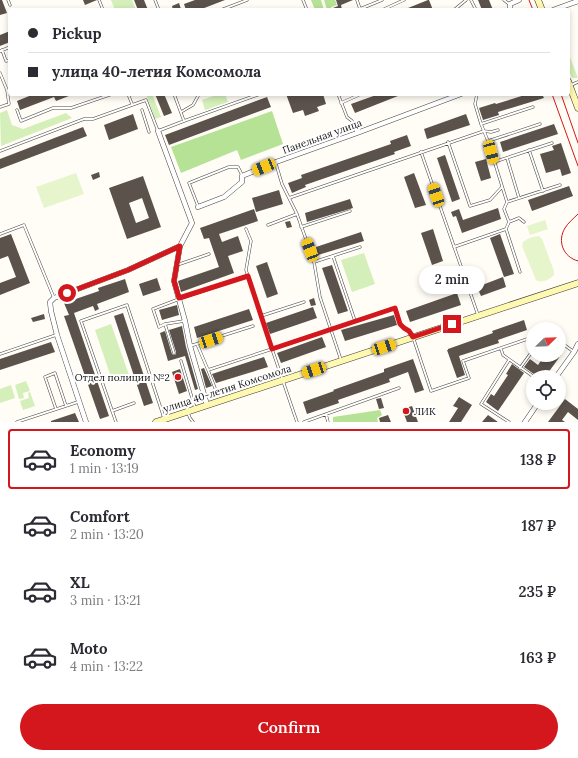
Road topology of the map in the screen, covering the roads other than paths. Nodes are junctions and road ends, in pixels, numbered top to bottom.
1 (8, 0) edge
2 (247, 0) edge
3 (382, 0) edge
4 (404, 0) edge
5 (466, 0) edge
6 (504, 0) edge
7 (519, 0) edge
8 (578, 1) edge
9 (510, 4) junction
10 (10, 5) dead end
11 (226, 8) edge
12 (364, 8) edge
13 (386, 8) edge
14 (456, 8) edge
15 (510, 8) edge
16 (559, 8) edge
17 (1, 51) edge
18 (8, 60) edge
19 (0, 73) edge
20 (570, 87) edge
21 (106, 96) edge
22 (129, 96) edge
23 (175, 96) edge
24 (198, 96) dead end
25 (254, 96) edge
26 (339, 96) edge
27 (357, 96) edge
28 (456, 96) edge
29 (477, 96) edge
30 (341, 103) junction
31 (132, 104) junction
32 (0, 107) edge
33 (533, 107) dead end
34 (578, 108) edge
35 (17, 110) dead end
36 (142, 110) dead end
37 (181, 112) junction
38 (184, 121) junction
39 (481, 124) junction
40 (540, 124) dead end
41 (158, 130) junction
42 (498, 130) dead end
43 (484, 131) junction
44 (150, 132) dead end
45 (357, 133) junction
46 (488, 141) junction
47 (448, 142) junction
48 (552, 143) dead end
49 (0, 150) edge
50 (529, 150) junction
51 (421, 152) junction
52 (507, 158) junction
53 (276, 162) junction
54 (494, 162) junction
55 (242, 176) junction
56 (560, 185) dead end
57 (502, 187) junction
58 (543, 191) junction
59 (289, 198) junction
60 (520, 198) junction
61 (507, 202) junction
62 (198, 207) joint
63 (350, 211) dead end
64 (297, 214) junction
65 (509, 222) junction
66 (524, 222) dead end
67 (268, 225) dead end
68 (301, 227) junction
69 (246, 229) dead end
70 (506, 229) junction
71 (0, 234) edge
72 (180, 246) junction
73 (360, 247) dead end
74 (454, 247) junction
75 (209, 254) dead end
76 (333, 256) junction
77 (314, 262) junction
78 (176, 266) junction
79 (520, 272) dead end
80 (248, 276) junction
81 (578, 283) edge
82 (54, 298) junction
83 (179, 298) junction
84 (304, 302) dead end
85 (261, 316) junction
86 (478, 316) junction
87 (185, 321) junction
88 (355, 321) junction
89 (165, 324) junction
90 (253, 326) dead end
91 (330, 329) junction
92 (57, 335) junction
93 (413, 337) junction
94 (526, 340) edge
95 (197, 344) junction
96 (578, 344) edge
97 (190, 346) junction
98 (566, 346) edge
99 (272, 349) junction
100 (500, 349) junction
101 (174, 352) dead end
102 (574, 352) junction
103 (0, 354) edge
104 (509, 360) junction
105 (526, 360) edge
106 (341, 361) junction
107 (181, 362) dead end
108 (520, 368) junction
109 (208, 370) junction
110 (561, 370) edge
111 (526, 372) edge
112 (282, 380) junction
113 (215, 388) dead end
114 (400, 388) dead end
115 (79, 401) junction
116 (134, 404) dead end
117 (207, 405) junction
118 (66, 406) junction
119 (56, 409) junction
120 (196, 409) junction
121 (533, 410) edge
122 (112, 411) junction
123 (187, 412) junction
124 (326, 414) junction
125 (170, 419) edge
126 (17, 422) edge
127 (86, 422) edge
128 (116, 422) edge
129 (156, 422) edge
130 (194, 422) edge
131 (297, 422) edge
132 (305, 422) edge
133 (328, 422) edge
134 (509, 422) edge
135 (524, 422) edge

1 - 10 lane
2 - 11 lane
3 - 12 lane
4 - 13 lane
5 - 14 lane
6 - 9 lane
7 - 9 street
8 - 16 street
9 - 15 street
17 - 18 lane
19 - 32 lane
20 - 34 main road
21 - 35 lane
22 - 31 lane
23 - 37 lane
24 - 37 lane
25 - 38 lane
26 - 30 lane
27 - 30 lane
28 - 45 street, Панельная улица
29 - 39 lane
30 - 45 lane
31 - 41 lane
31 - 49 lane
33 - 39 lane
36 - 44 lane
37 - 38 lane
38 - 41 lane
39 - 43 lane
40 - 46 lane
41 - 72 street
42 - 43 lane
43 - 46 lane
43 - 47 lane
45 - 53 street, Панельная улица
46 - 54 lane
47 - 51 lane
47 - 57 lane
48 - 50 lane
50 - 52 lane
50 - 58 lane
51 - 59 lane
51 - 74 lane
52 - 54 lane
52 - 60 lane
53 - 55 street, Панельная улица
53 - 59 lane
54 - 57 lane
55 - 62 street
55 - 62 lane
56 - 58 lane
57 - 61 lane
58 - 60 lane
59 - 64 lane
60 - 61 lane
61 - 65 lane
63 - 68 lane
64 - 67 lane
64 - 68 lane
65 - 66 lane
65 - 70 lane
68 - 77 lane
69 - 80 lane
70 - 74 lane
70 - 79 lane
71 - 82 lane
72 - 78 street
72 - 82 street
73 - 76 lane
74 - 86 lane
75 - 78 lane
76 - 77 lane
76 - 88 lane
77 - 91 lane
78 - 83 street
80 - 83 lane
80 - 85 lane
81 - 86 main road, улица 40-летия Комсомола
82 - 92 street
83 - 87 street
83 - 89 lane
84 - 85 lane
85 - 99 lane
86 - 93 main road, улица 40-летия Комсомола
87 - 89 lane
87 - 97 street
88 - 91 lane
88 - 93 lane
89 - 101 lane
90 - 95 lane
91 - 99 lane
91 - 106 lane
92 - 103 lane
92 - 115 street
93 - 100 lane
93 - 106 main road, улица 40-летия Комсомола
94 - 100 lane
95 - 97 lane
95 - 109 lane
96 - 102 street
97 - 117 street
98 - 102 lane
99 - 109 lane
99 - 112 lane
100 - 104 lane
102 - 110 street
104 - 108 lane
104 - 134 lane
105 - 108 lane
106 - 112 main road, улица 40-летия Комсомола
107 - 120 lane
108 - 111 lane
109 - 113 lane
112 - 117 main road, улица 40-летия Комсомола
112 - 131 lane
114 - 124 lane
115 - 118 lane
115 - 127 street
116 - 122 lane
117 - 120 main road, улица 40-летия Комсомола
118 - 119 lane
118 - 119 lane
119 - 126 lane
120 - 123 main road, улица 40-летия Комсомола
121 - 135 street
122 - 125 lane
122 - 128 lane
123 - 125 main road, улица 40-летия Комсомола
123 - 130 lane
124 - 132 lane
124 - 133 lane
125 - 129 main road, улица 40-летия Комсомола

